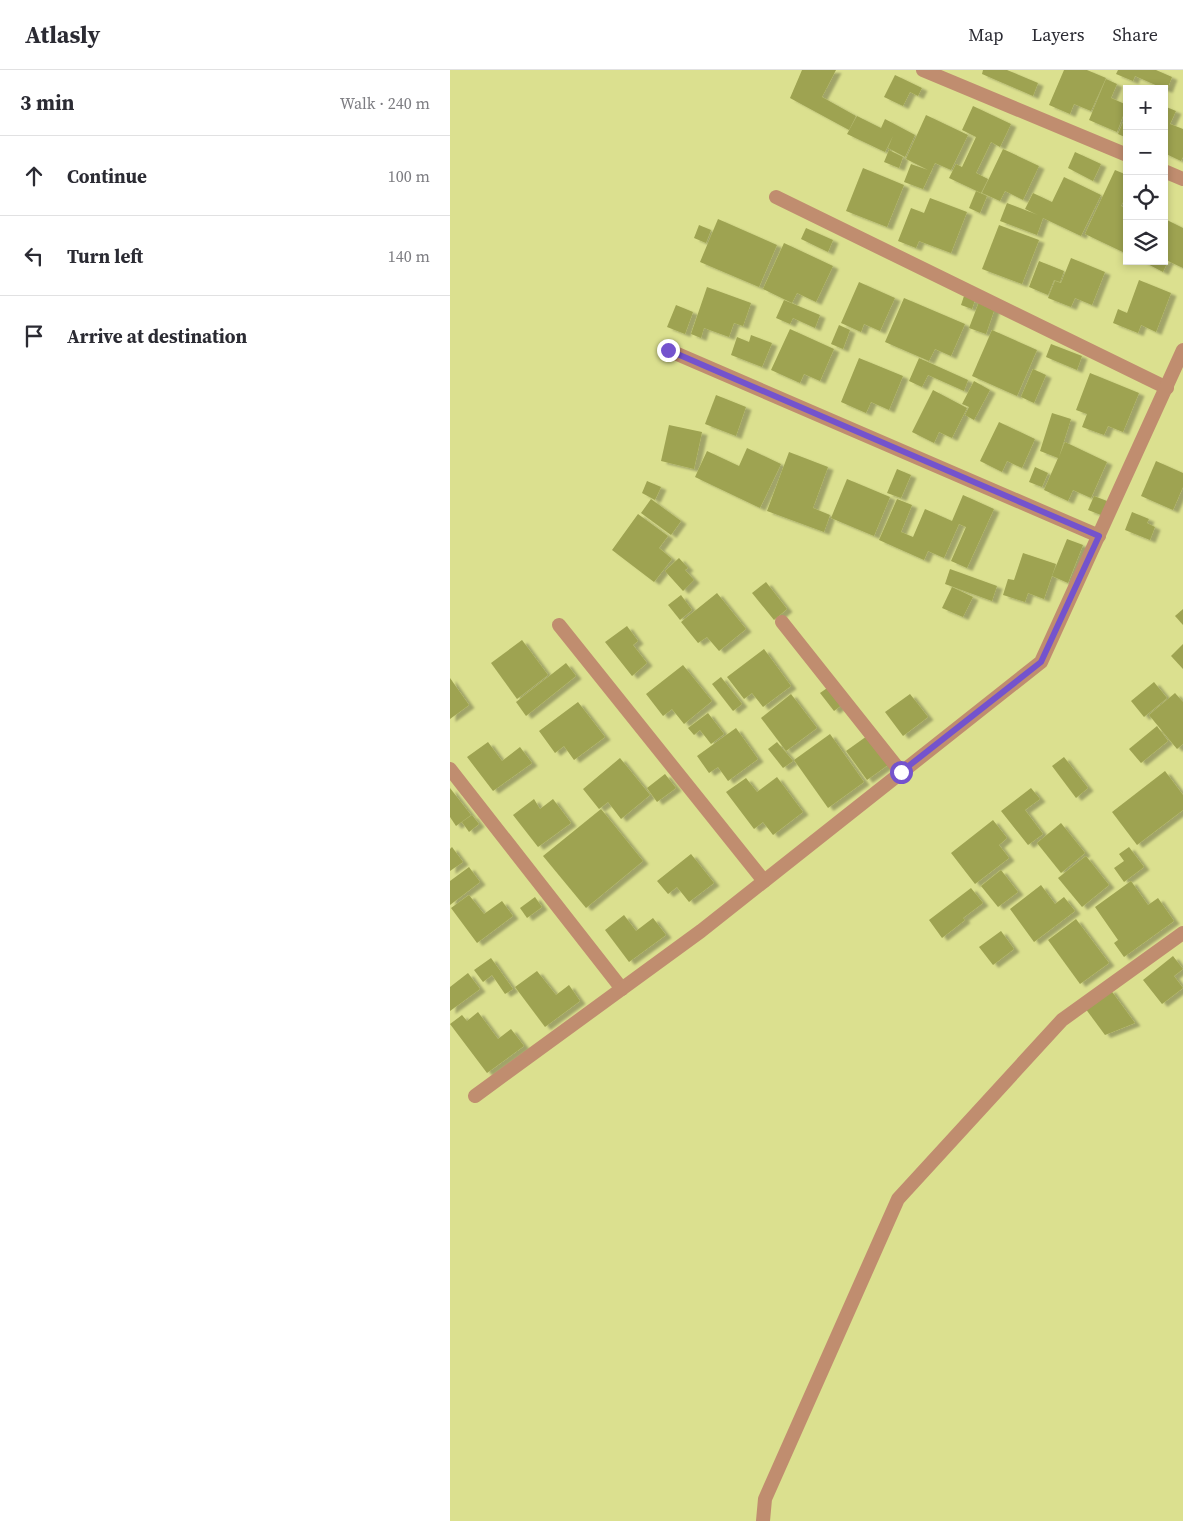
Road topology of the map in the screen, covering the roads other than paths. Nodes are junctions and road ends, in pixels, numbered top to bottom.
1 (923, 70) edge
2 (1123, 153) edge
3 (1168, 173) edge
4 (1183, 179) edge
5 (776, 197) dead end
6 (668, 350) dead end
7 (1183, 350) edge
8 (1167, 388) junction
9 (1099, 536) junction
10 (782, 622) dead end
11 (559, 625) dead end
12 (450, 769) edge
13 (901, 772) junction
14 (764, 881) junction
15 (1183, 933) edge
16 (622, 989) junction
17 (475, 1096) dead end
18 (763, 1521) edge

1 - 2 street
3 - 4 street
5 - 8 street
6 - 9 street
7 - 8 street
8 - 9 street
9 - 13 street
10 - 13 street
11 - 14 street
12 - 16 street
13 - 14 street
14 - 16 street
15 - 18 street
16 - 17 street

